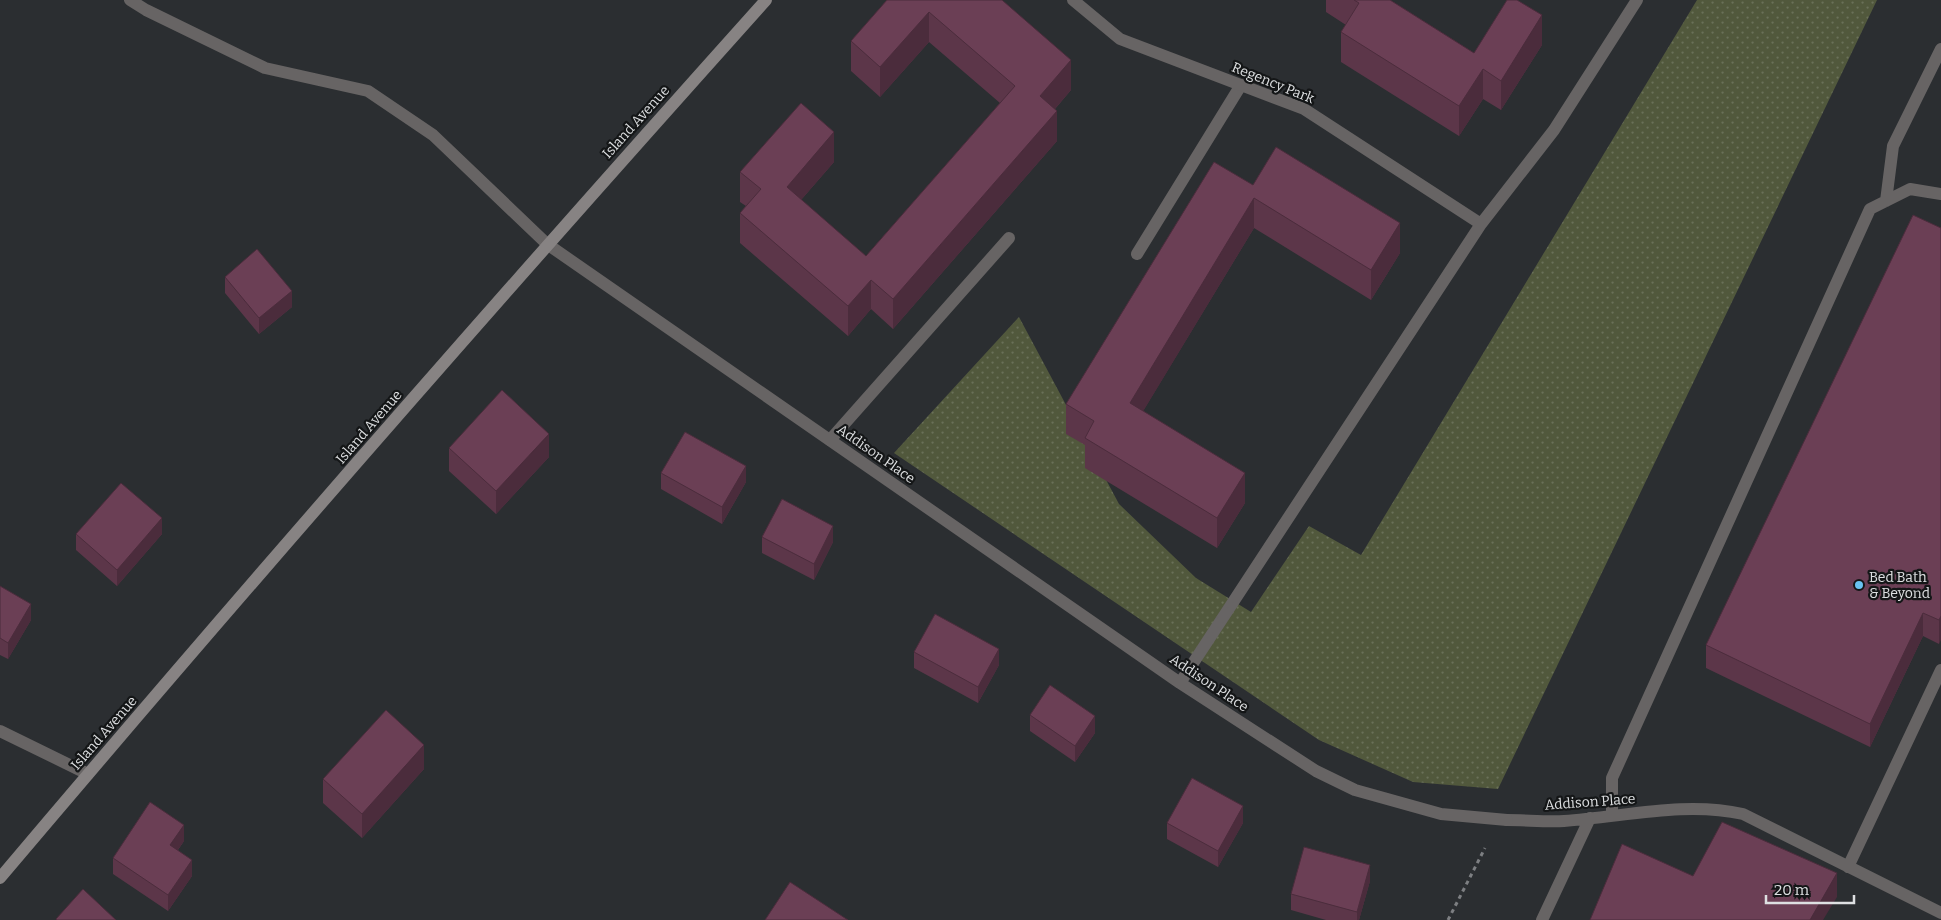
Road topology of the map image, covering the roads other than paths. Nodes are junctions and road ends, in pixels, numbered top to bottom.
1 (130, 0) edge
2 (766, 0) edge
3 (1072, 0) edge
4 (1637, 0) edge
5 (1941, 49) edge
6 (1241, 85) junction
7 (1941, 194) edge
8 (1886, 201) junction
9 (1481, 224) junction
10 (1009, 238) dead end
11 (547, 244) junction
12 (1137, 254) dead end
13 (830, 440) junction
14 (1941, 670) edge
15 (1180, 683) junction
16 (0, 731) edge
17 (88, 774) junction
18 (1612, 816) junction
19 (1590, 818) junction
20 (1848, 867) junction
21 (0, 878) edge
22 (1941, 913) edge
23 (1542, 920) edge

1 - 11 street, Addison Place
2 - 11 street, Island Avenue
3 - 6 street, Regency Park
4 - 9 street
5 - 8 street
6 - 9 street, Regency Park
6 - 12 street
7 - 8 street
8 - 18 street
9 - 15 street
10 - 13 street
11 - 13 street, Addison Place
11 - 17 street, Island Avenue
13 - 15 street, Addison Place
14 - 20 street
15 - 19 street, Addison Place
16 - 17 street
17 - 21 street, Island Avenue
18 - 19 street, Addison Place
18 - 20 street, Addison Place
19 - 23 street
20 - 22 street, Addison Place

